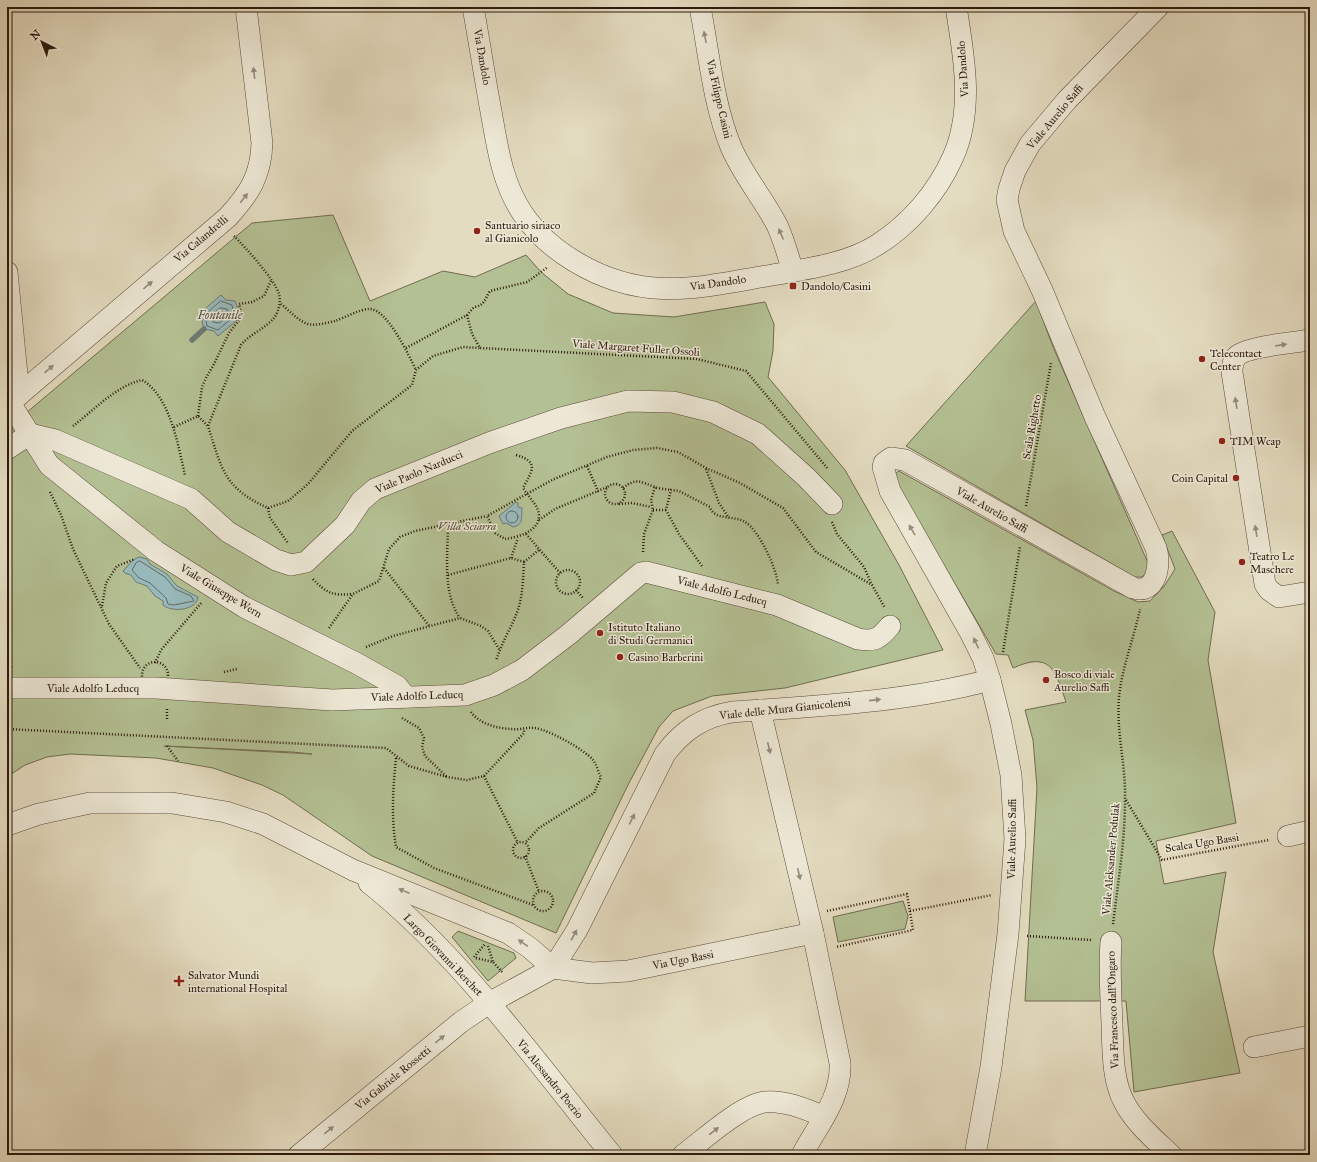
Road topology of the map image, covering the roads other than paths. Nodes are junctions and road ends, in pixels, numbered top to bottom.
1 (246, 7) edge
2 (473, 7) edge
3 (700, 7) edge
4 (956, 7) edge
5 (1158, 7) edge
6 (793, 271) junction
7 (7, 272) edge
8 (1310, 340) edge
9 (12, 401) edge
10 (30, 434) junction
11 (7, 449) edge
12 (832, 504) road end
13 (1310, 592) edge
14 (890, 626) road end
15 (990, 680) junction
16 (7, 688) edge
17 (406, 697) junction
18 (760, 710) junction
19 (7, 825) edge
20 (1310, 831) edge
21 (1288, 836) dead end
22 (353, 870) junction
23 (811, 924) junction
24 (1111, 942) road end
25 (553, 968) junction
26 (489, 1003) junction
27 (1310, 1036) edge
28 (1254, 1047) dead end
29 (824, 1117) junction
30 (308, 1152) edge
31 (612, 1155) edge
32 (683, 1155) edge
33 (802, 1155) edge
34 (975, 1155) edge
35 (1170, 1155) edge

9 -> 1 street, Via Calandrelli
2 - 6 street, Via Dandolo
6 -> 3 street, Via Filippo Casini
4 - 6 street, Via Dandolo
15 -> 5 street, Viale Aurelio Saffi
7 - 9 street
13 -> 8 street
9 - 10 street
10 - 11 street
10 - 12 street, Viale Paolo Narducci
10 - 17 street, Viale Giuseppe Wern
14 - 17 street, Viale Adolfo Leducq
18 -> 15 street, Viale delle Mura Gianicolensi
15 - 34 street, Viale Aurelio Saffi
16 - 17 street, Viale Adolfo Leducq
18 -> 23 street
25 -> 18 street, Viale delle Mura Gianicolensi
19 - 22 street
20 - 21 street
25 -> 22 street
22 - 26 street, Largo Giovanni Berchet
23 - 25 street, Via Ugo Bassi
23 - 29 street
24 - 35 street, Via Francesco dall'Ongaro
25 - 26 street, Largo Giovanni Berchet
30 -> 26 street, Via Gabriele Rossetti
26 - 31 street, Via Alessandro Poerio
27 - 28 street
32 -> 29 street
29 - 33 street

